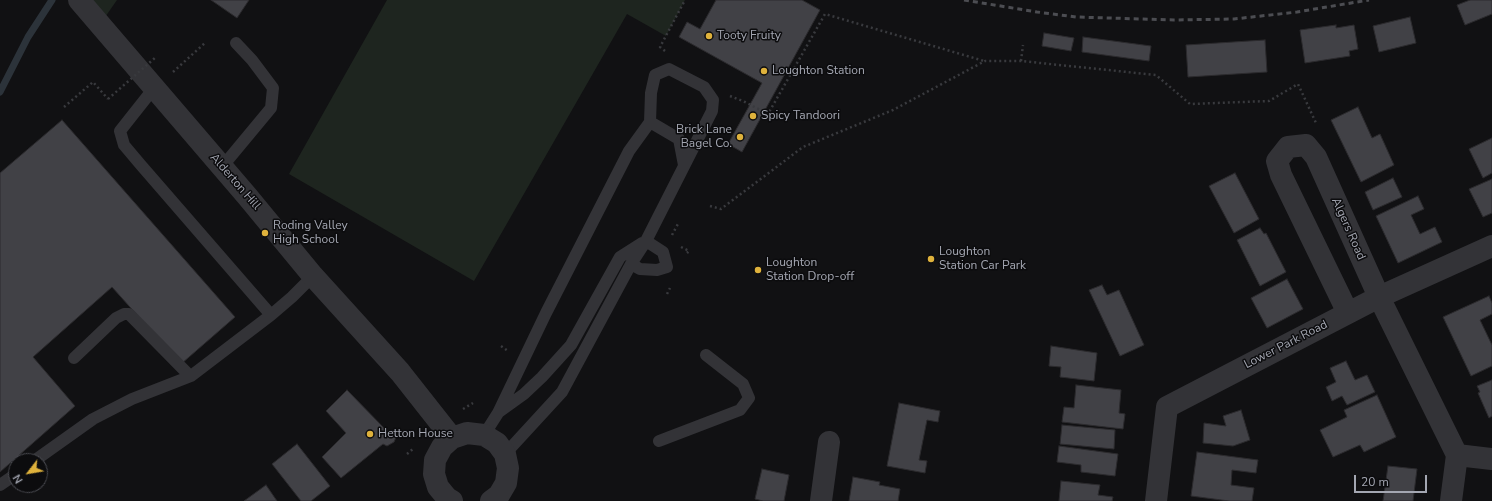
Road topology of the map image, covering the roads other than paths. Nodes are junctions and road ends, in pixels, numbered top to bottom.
1 (79, 0) edge
2 (236, 43) dead end
3 (154, 88) junction
4 (650, 122) junction
5 (684, 165) junction
6 (222, 167) junction
7 (646, 241) junction
8 (1492, 246) edge
9 (631, 264) junction
10 (313, 276) junction
11 (1379, 297) junction
12 (1348, 313) junction
13 (271, 315) junction
14 (706, 355) dead end
15 (74, 358) dead end
16 (190, 376) junction
17 (498, 413) junction
18 (484, 435) junction
19 (452, 438) junction
20 (659, 441) dead end
21 (829, 442) dead end
22 (45, 453) edge
23 (505, 454) junction
24 (1457, 455) junction
25 (1492, 459) edge
26 (448, 500) edge
27 (491, 501) edge
28 (820, 501) edge
29 (1156, 501) edge
30 (1451, 501) edge

1 - 3 street, Alderton Hill
2 - 6 lane
3 - 6 street, Alderton Hill
3 - 13 lane
4 - 5 lane
4 - 5 lane
4 - 17 lane
5 - 7 lane
6 - 10 street, Alderton Hill
7 - 9 lane
7 - 9 lane
7 - 17 lane
8 - 11 street, Lower Park Road
9 - 23 lane
10 - 13 lane
10 - 19 street, Alderton Hill
11 - 12 street, Lower Park Road
11 - 12 street, Algers Road
11 - 24 street, Algers Road
12 - 29 street, Lower Park Road
13 - 16 lane
14 - 20 lane
15 - 16 lane
16 - 22 lane
17 - 18 lane
18 - 19 street
18 - 23 street
19 - 26 street
21 - 28 street
23 - 27 street
24 - 25 street
24 - 30 street

